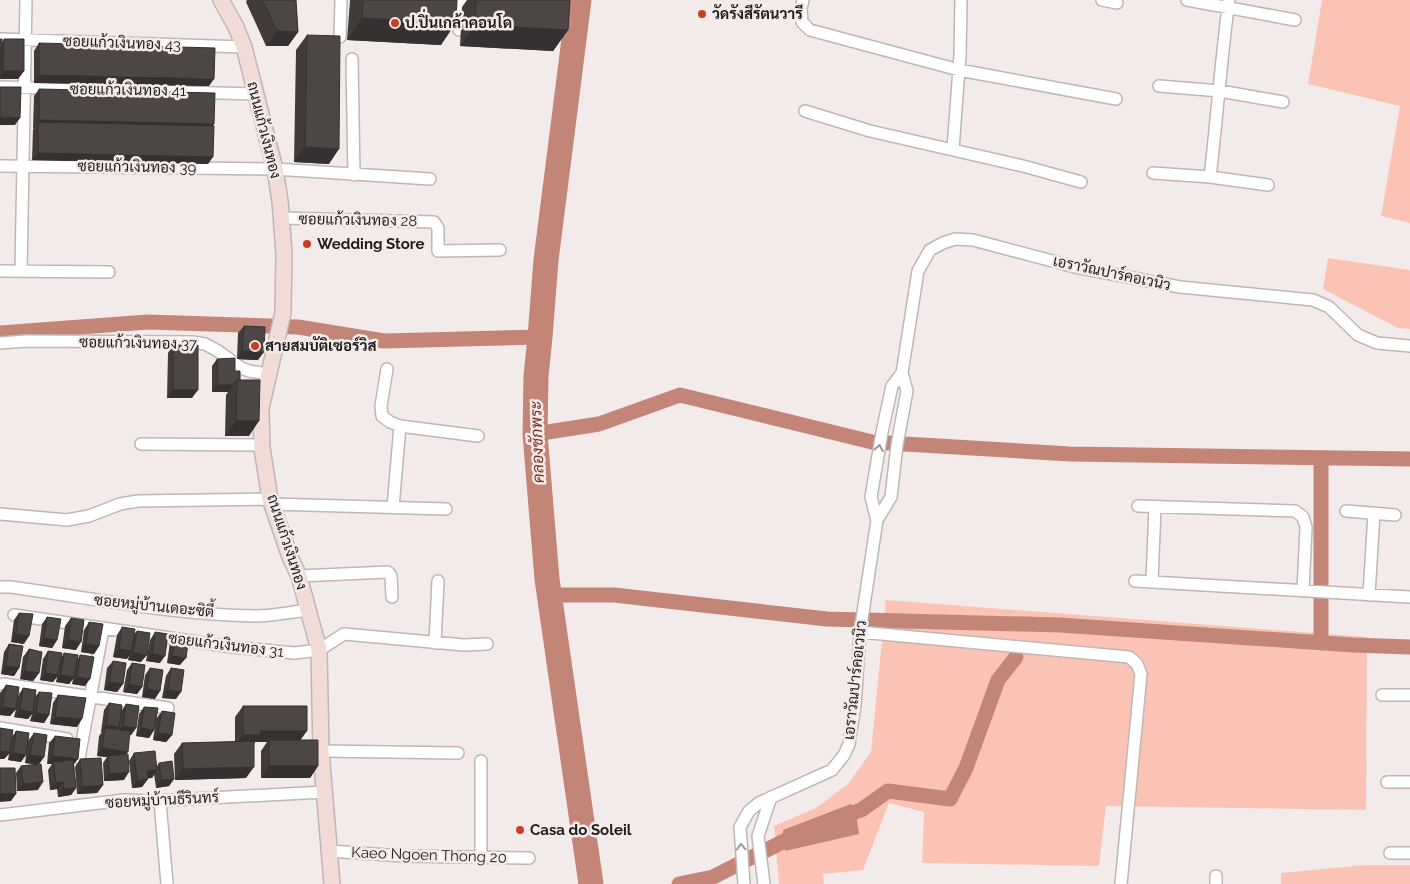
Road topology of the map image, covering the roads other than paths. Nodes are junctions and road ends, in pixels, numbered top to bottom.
1 (26, 0) edge
2 (222, 0) edge
3 (341, 0) edge
4 (455, 0) edge
5 (460, 0) edge
6 (804, 0) edge
7 (961, 0) edge
8 (1102, 0) edge
9 (1187, 0) edge
10 (1117, 2) dead end
11 (497, 3) edge
12 (1229, 4) edge
13 (1295, 20) dead end
14 (459, 30) edge
15 (340, 37) edge
16 (0, 39) edge
17 (26, 40) junction
18 (244, 47) junction
19 (352, 59) dead end
20 (958, 70) junction
21 (1160, 86) dead end
22 (0, 87) edge
23 (25, 88) junction
24 (1220, 91) junction
25 (255, 94) junction
26 (1116, 99) dead end
27 (1283, 102) dead end
28 (804, 111) dead end
29 (953, 149) junction
30 (0, 166) edge
31 (23, 166) junction
32 (275, 169) junction
33 (1153, 173) dead end
34 (354, 175) junction
35 (1210, 177) junction
36 (430, 179) dead end
37 (1081, 182) dead end
38 (1268, 185) dead end
39 (282, 218) junction
40 (500, 250) dead end
41 (0, 271) edge
42 (22, 271) junction
43 (109, 272) dead end
44 (0, 343) edge
45 (1410, 346) edge
46 (387, 369) dead end
47 (902, 373) junction
48 (268, 374) junction
49 (400, 426) junction
50 (478, 436) dead end
51 (141, 444) dead end
52 (262, 445) junction
53 (271, 501) junction
54 (1138, 506) dead end
55 (393, 507) junction
56 (1155, 507) junction
57 (446, 509) dead end
58 (1346, 510) dead end
59 (1374, 513) junction
60 (0, 514) edge
61 (1395, 515) dead end
62 (877, 520) junction
63 (299, 576) junction
64 (1135, 580) dead end
65 (438, 581) dead end
66 (1152, 582) junction
67 (0, 588) edge
68 (1309, 591) junction
69 (1369, 595) junction
70 (392, 597) dead end
71 (1410, 597) edge
72 (308, 610) junction
73 (14, 615) dead end
74 (103, 629) junction
75 (860, 631) junction
76 (436, 643) junction
77 (487, 644) dead end
78 (319, 650) junction
79 (3, 684) dead end
80 (1382, 695) dead end
81 (1410, 695) edge
82 (91, 697) junction
83 (168, 708) dead end
84 (0, 728) edge
85 (81, 741) junction
86 (322, 751) junction
87 (458, 753) dead end
88 (78, 758) edge
89 (481, 761) dead end
90 (1387, 782) dead end
91 (1410, 782) edge
92 (324, 792) junction
93 (771, 797) junction
94 (160, 801) junction
95 (0, 815) edge
96 (329, 851) junction
97 (1390, 853) dead end
98 (1410, 853) edge
99 (481, 857) junction
100 (529, 858) dead end
101 (166, 884) edge
102 (332, 884) edge
103 (744, 884) edge
104 (764, 884) edge
105 (1121, 884) edge

1 - 17 street
2 - 18 street, ถนนแก้วเงินทอง
3 - 15 street
4 - 5 street
5 - 11 street
5 - 14 street
6 - 20 street
7 - 20 street
8 - 10 street
9 - 12 street
12 - 13 street
12 - 24 street
16 - 17 street, ซอยแก้วเงินทอง 43
17 - 18 street, ซอยแก้วเงินทอง 43
17 - 23 street
18 - 25 street, ถนนแก้วเงินทอง
19 - 34 street
20 - 26 street
20 - 29 street
21 - 24 street
22 - 23 street, ซอยแก้วเงินทอง 41
23 - 25 street, ซอยแก้วเงินทอง 41
23 - 31 street
24 - 27 street
24 - 35 street
25 - 32 street, ถนนแก้วเงินทอง
28 - 29 street
29 - 37 street
30 - 31 street, ซอยแก้วเงินทอง 39
31 - 32 street, ซอยแก้วเงินทอง 39
31 - 42 street
32 - 34 street, ซอยแก้วเงินทอง 39
32 - 39 street, ถนนแก้วเงินทอง
33 - 35 street
34 - 36 street, ซอยแก้วเงินทอง 39
35 - 38 street
39 - 40 street, ซอยแก้วเงินทอง 28
39 - 48 street, ถนนแก้วเงินทอง
41 - 42 street
42 - 43 street
44 - 48 street, ซอยแก้วเงินทอง 37
45 - 47 street, เอราวัณปาร์คอเวนิว
46 - 49 street
47 - 62 street, เอราวัณปาร์คอเวนิว
62 -> 47 street, เอราวัณปาร์คอเวนิว
48 - 52 street, ถนนแก้วเงินทอง
49 - 50 street
49 - 55 street
51 - 52 street
52 - 53 street, ถนนแก้วเงินทอง
53 - 55 street
53 - 60 street
53 - 63 street, ถนนแก้วเงินทอง
54 - 56 street
55 - 57 street
56 - 66 street
56 - 68 street
58 - 59 street
59 - 61 street
59 - 69 street
62 - 75 street, เอราวัณปาร์คอเวนิว
63 - 70 street
63 - 72 street, ถนนแก้วเงินทอง
64 - 66 street
65 - 76 street
66 - 68 street
67 - 72 street, ซอยหมู่บ้านเดอะซิตี้
68 - 69 street
69 - 71 street
72 - 78 street, ถนนแก้วเงินทอง
73 - 74 street, ซอยแก้วเงินทอง 31
74 - 78 street, ซอยแก้วเงินทอง 31
74 - 82 street
75 - 93 street, เอราวัณปาร์คอเวนิว
75 - 105 street
76 - 77 street
76 - 78 street
78 - 86 street, ถนนแก้วเงินทอง
79 - 82 street
80 - 81 street
82 - 83 street
82 - 85 street
84 - 85 street
85 - 88 street
86 - 87 street
86 - 92 street, ถนนแก้วเงินทอง
89 - 99 street
90 - 91 street
92 - 94 street, ซอยหมู่บ้านธีรินทร์
92 - 96 street, ถนนแก้วเงินทอง
103 -> 93 street, เอราวัณปาร์คอเวนิว
93 - 104 street
94 - 95 street, ซอยหมู่บ้านธีรินทร์
94 - 101 street
96 - 99 street, Kaeo Ngoen Thong 20
96 - 102 street, ถนนแก้วเงินทอง
97 - 98 street
99 - 100 street, Kaeo Ngoen Thong 20

